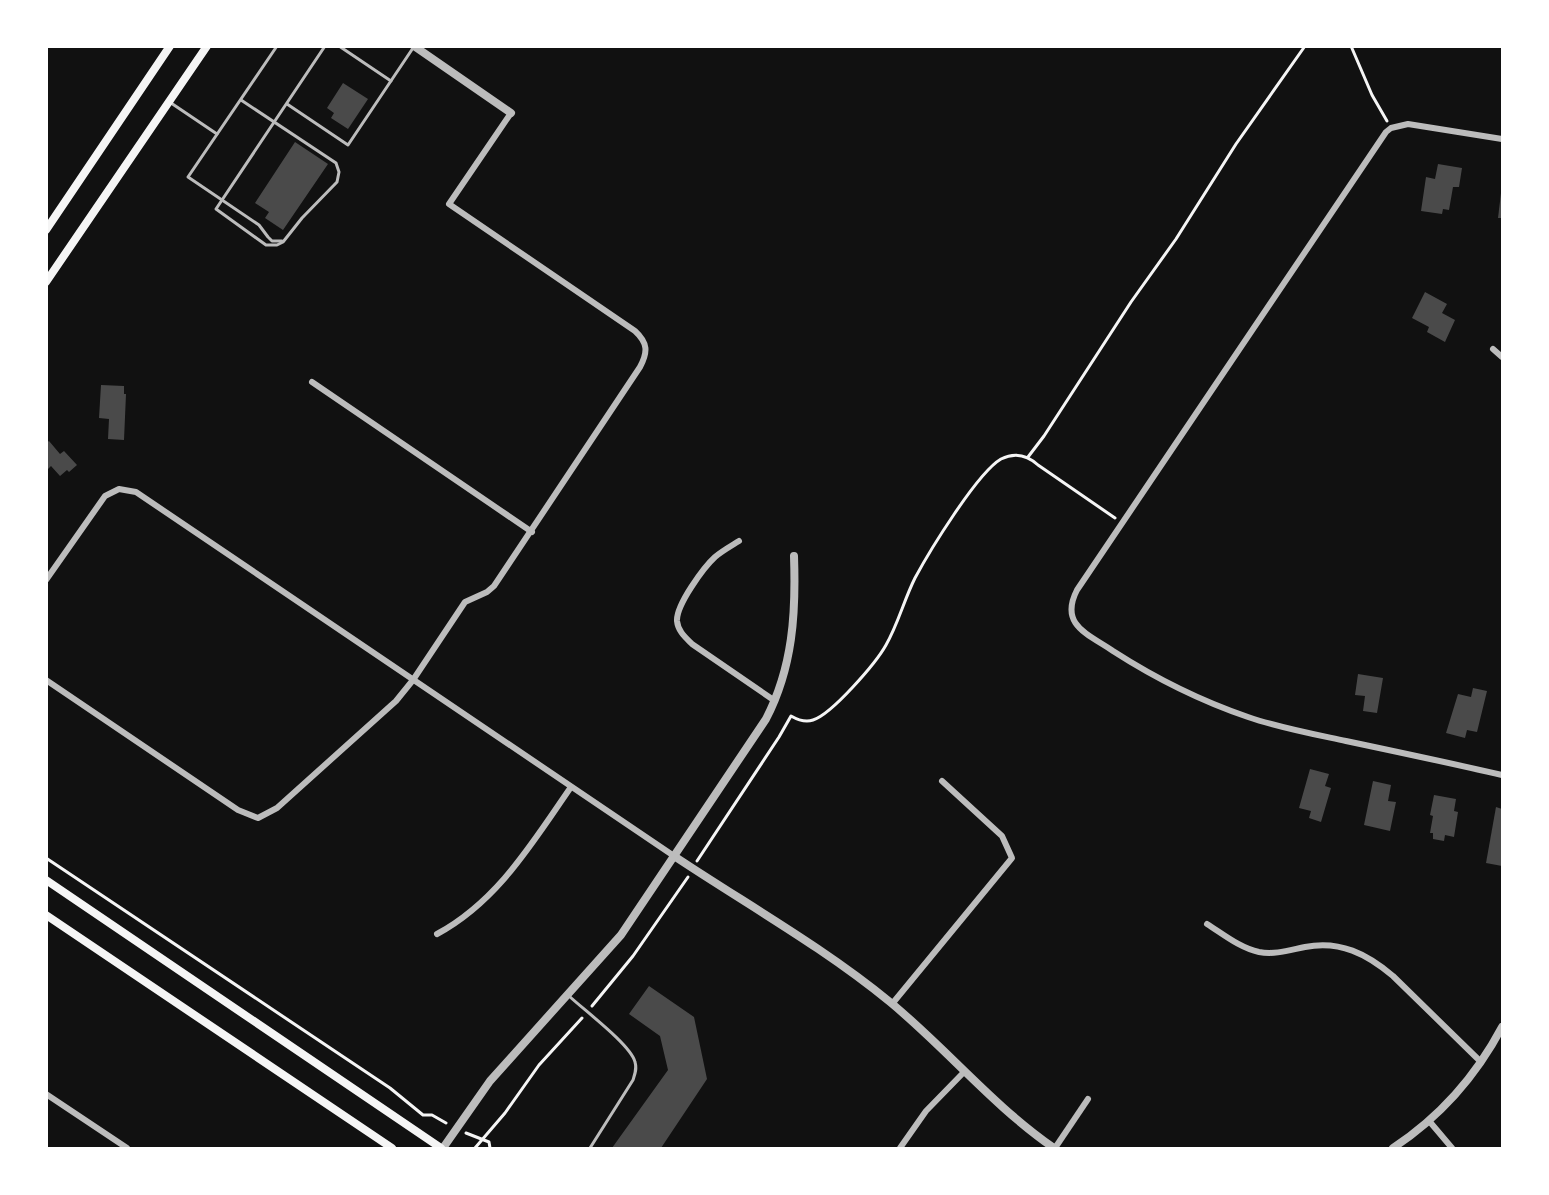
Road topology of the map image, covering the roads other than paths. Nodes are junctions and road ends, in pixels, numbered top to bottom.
1 (170, 46) edge
2 (207, 46) edge
3 (277, 46) edge
4 (325, 46) edge
5 (339, 46) edge
6 (414, 47) edge
7 (391, 81) junction
8 (241, 100) junction
9 (169, 102) junction
10 (287, 104) junction
11 (511, 113) joint
12 (274, 121) junction
13 (217, 134) junction
14 (1503, 139) edge
15 (222, 200) junction
16 (46, 230) edge
17 (283, 242) junction
18 (46, 282) edge
19 (1493, 349) dead end
20 (1503, 357) edge
21 (312, 382) dead end
22 (532, 532) junction
23 (739, 541) dead end
24 (794, 556) dead end
25 (46, 580) edge
26 (46, 680) edge
27 (413, 680) junction
28 (775, 701) junction
29 (1503, 775) edge
30 (942, 781) dead end
31 (571, 787) junction
32 (674, 856) junction
33 (46, 880) edge
34 (46, 915) edge
35 (1207, 924) dead end
36 (437, 934) dead end
37 (568, 995) junction
38 (892, 1004) junction
39 (1503, 1027) edge
40 (1481, 1062) junction
41 (964, 1072) junction
42 (46, 1094) edge
43 (1088, 1099) dead end
44 (1430, 1122) junction
45 (127, 1149) edge
46 (392, 1149) edge
47 (442, 1149) edge
48 (590, 1149) edge
49 (900, 1149) edge
50 (1054, 1149) edge
51 (1394, 1149) edge
52 (1452, 1149) edge

1 - 16 main road
2 - 9 main road
3 - 8 lane
4 - 10 lane
5 - 7 lane
6 - 7 lane
6 - 11 street
7 - 10 lane
8 - 12 lane
8 - 13 lane
9 - 13 lane
9 - 18 main road
10 - 12 lane
11 - 22 street
12 - 15 lane
12 - 17 lane
13 - 15 lane
14 - 29 street
15 - 17 lane
15 - 17 lane
19 - 20 street
21 - 22 street
22 - 27 street
23 - 28 street
24 - 28 street
25 - 27 street
26 - 27 street
27 - 31 street
28 - 32 street
30 - 38 street
31 - 32 street
31 - 36 street
32 - 37 street
32 - 38 street
33 - 47 main road
34 - 46 main road
35 - 40 street
37 - 47 street
37 - 48 lane
38 - 41 street
39 - 40 street
40 - 44 street
41 - 49 street
41 - 50 street
42 - 45 street
43 - 50 street
44 - 51 street
44 - 52 street

